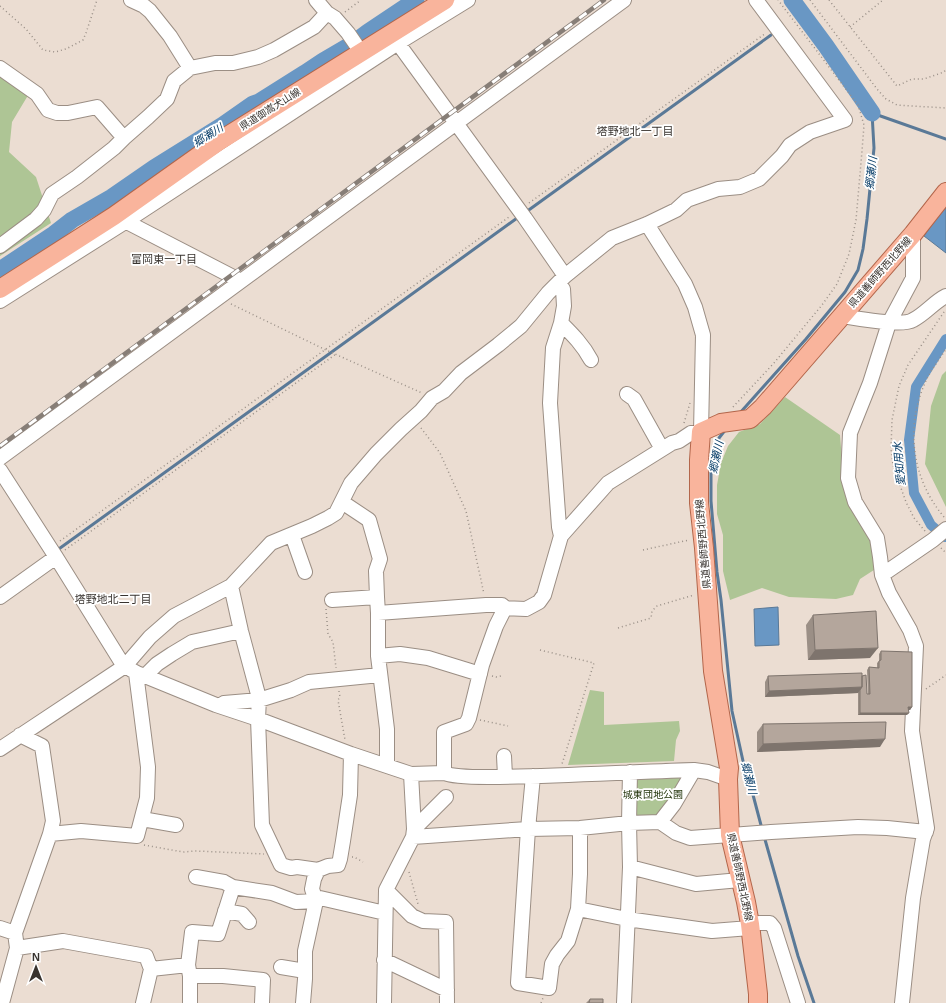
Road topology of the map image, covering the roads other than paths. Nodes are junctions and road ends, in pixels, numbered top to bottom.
1 (131, 0) edge
2 (316, 0) edge
3 (445, 0) edge
4 (468, 0) edge
5 (624, 0) edge
6 (756, 0) edge
7 (331, 16) junction
8 (394, 38) junction
9 (359, 49) junction
10 (0, 68) edge
11 (190, 68) junction
12 (456, 123) junction
13 (124, 138) junction
14 (946, 192) edge
15 (120, 219) junction
16 (647, 224) junction
17 (917, 229) junction
18 (0, 246) edge
19 (561, 279) junction
20 (241, 281) junction
21 (0, 289) edge
22 (946, 296) edge
23 (0, 301) edge
24 (842, 316) junction
25 (561, 323) junction
26 (889, 323) junction
27 (591, 360) dead end
28 (627, 394) dead end
29 (701, 432) junction
30 (680, 441) junction
31 (662, 449) junction
32 (0, 458) edge
33 (698, 460) junction
34 (0, 470) edge
35 (342, 502) junction
36 (946, 529) edge
37 (292, 534) junction
38 (561, 536) junction
39 (53, 552) junction
40 (305, 572) dead end
41 (882, 575) junction
42 (231, 586) junction
43 (0, 597) edge
44 (376, 597) junction
45 (332, 600) dead end
46 (505, 608) junction
47 (378, 613) junction
48 (241, 631) junction
49 (378, 656) junction
50 (135, 672) junction
51 (480, 674) junction
52 (380, 675) junction
53 (259, 700) junction
54 (219, 706) junction
55 (258, 719) junction
56 (20, 735) junction
57 (0, 749) edge
58 (351, 754) junction
59 (504, 756) dead end
60 (387, 765) junction
61 (694, 770) junction
62 (630, 772) junction
63 (444, 773) junction
64 (411, 774) junction
65 (505, 776) junction
66 (533, 776) junction
67 (728, 779) junction
68 (446, 797) dead end
69 (142, 819) junction
70 (660, 822) junction
71 (629, 823) junction
72 (176, 825) dead end
73 (580, 828) junction
74 (528, 829) junction
75 (926, 832) junction
76 (413, 833) junction
77 (50, 834) junction
78 (730, 834) junction
79 (630, 868) junction
80 (318, 870) junction
81 (196, 877) dead end
82 (740, 880) junction
83 (233, 887) junction
84 (386, 890) junction
85 (316, 901) junction
86 (578, 910) junction
87 (225, 911) junction
88 (385, 913) junction
89 (627, 919) junction
90 (250, 922) dead end
91 (750, 926) junction
92 (0, 928) edge
93 (15, 933) junction
94 (17, 948) junction
95 (384, 960) junction
96 (280, 967) dead end
97 (150, 969) junction
98 (189, 971) junction
99 (305, 971) junction
100 (447, 996) edge
101 (2, 1003) edge
102 (143, 1003) edge
103 (190, 1003) edge
104 (262, 1003) edge
105 (303, 1003) edge
106 (384, 1003) edge
107 (624, 1003) edge
108 (758, 1003) edge
109 (798, 1003) edge
110 (902, 1003) edge

1 - 11 street
2 - 7 street
3 - 8 main road, 県道御嵩犬山線
4 - 8 street
5 - 12 street
6 - 16 street
7 - 9 street
7 - 11 street
8 - 9 main road, 県道御嵩犬山線
8 - 12 street
8 - 15 street
9 - 15 main road, 県道御嵩犬山線
10 - 13 street
11 - 13 street
12 - 19 street
12 - 20 street
13 - 18 street
14 - 17 main road, 県道善師野西北野線
15 - 20 street
15 - 21 main road, 県道御嵩犬山線
15 - 23 street
16 - 19 street
16 - 29 street
17 - 24 main road, 県道善師野西北野線
17 - 26 street
19 - 25 street
19 - 35 street
20 - 32 street
22 - 26 street
24 - 26 street
24 - 29 main road, 県道善師野西北野線
25 - 27 street
25 - 38 street
26 - 41 street
28 - 31 street
29 - 30 street
29 - 33 main road, 県道善師野西北野線
30 - 31 street
30 - 33 street
31 - 38 street
33 - 67 main road, 県道善師野西北野線
34 - 39 street
35 - 37 street
35 - 44 street
36 - 41 street
37 - 40 street
37 - 42 street
38 - 46 street
39 - 43 street
39 - 50 street
41 - 75 street
42 - 48 street
42 - 50 street
44 - 45 street
44 - 47 street
46 - 47 street
46 - 51 street
47 - 49 street
48 - 50 street
48 - 53 street
49 - 51 street
49 - 52 street
50 - 54 street
50 - 56 street
50 - 69 street
51 - 63 street
52 - 53 street
52 - 60 street
53 - 54 street
53 - 55 street
54 - 55 street
55 - 58 street
55 - 80 street
56 - 57 street
56 - 77 street
58 - 60 street
58 - 80 street
59 - 65 street
60 - 64 street
61 - 62 street
61 - 67 street
61 - 70 street
62 - 66 street
62 - 71 street
63 - 64 street
63 - 65 street
64 - 76 street
65 - 66 street
66 - 74 street
67 - 78 main road, 県道善師野西北野線
68 - 76 street
69 - 72 street
69 - 77 street
70 - 71 street
70 - 78 street
71 - 73 street
71 - 79 street
73 - 74 street
73 - 86 street
74 - 76 street
74 - 86 street
75 - 78 street
75 - 110 street
76 - 84 street
77 - 93 street
78 - 82 main road, 県道善師野西北野線
79 - 82 street
79 - 89 street
80 - 85 street
81 - 83 street
82 - 91 main road, 県道善師野西北野線
83 - 85 street
83 - 87 street
84 - 88 street
84 - 100 street
85 - 88 street
85 - 99 street
86 - 89 street
87 - 90 street
87 - 98 street
88 - 95 street
89 - 91 street
89 - 107 street
91 - 108 main road, 県道善師野西北野線
91 - 109 street
92 - 93 street
93 - 94 street
94 - 97 street
94 - 101 street
95 - 100 street
95 - 106 street
96 - 99 street
97 - 98 street
97 - 102 street
98 - 103 street
98 - 104 street
99 - 105 street

